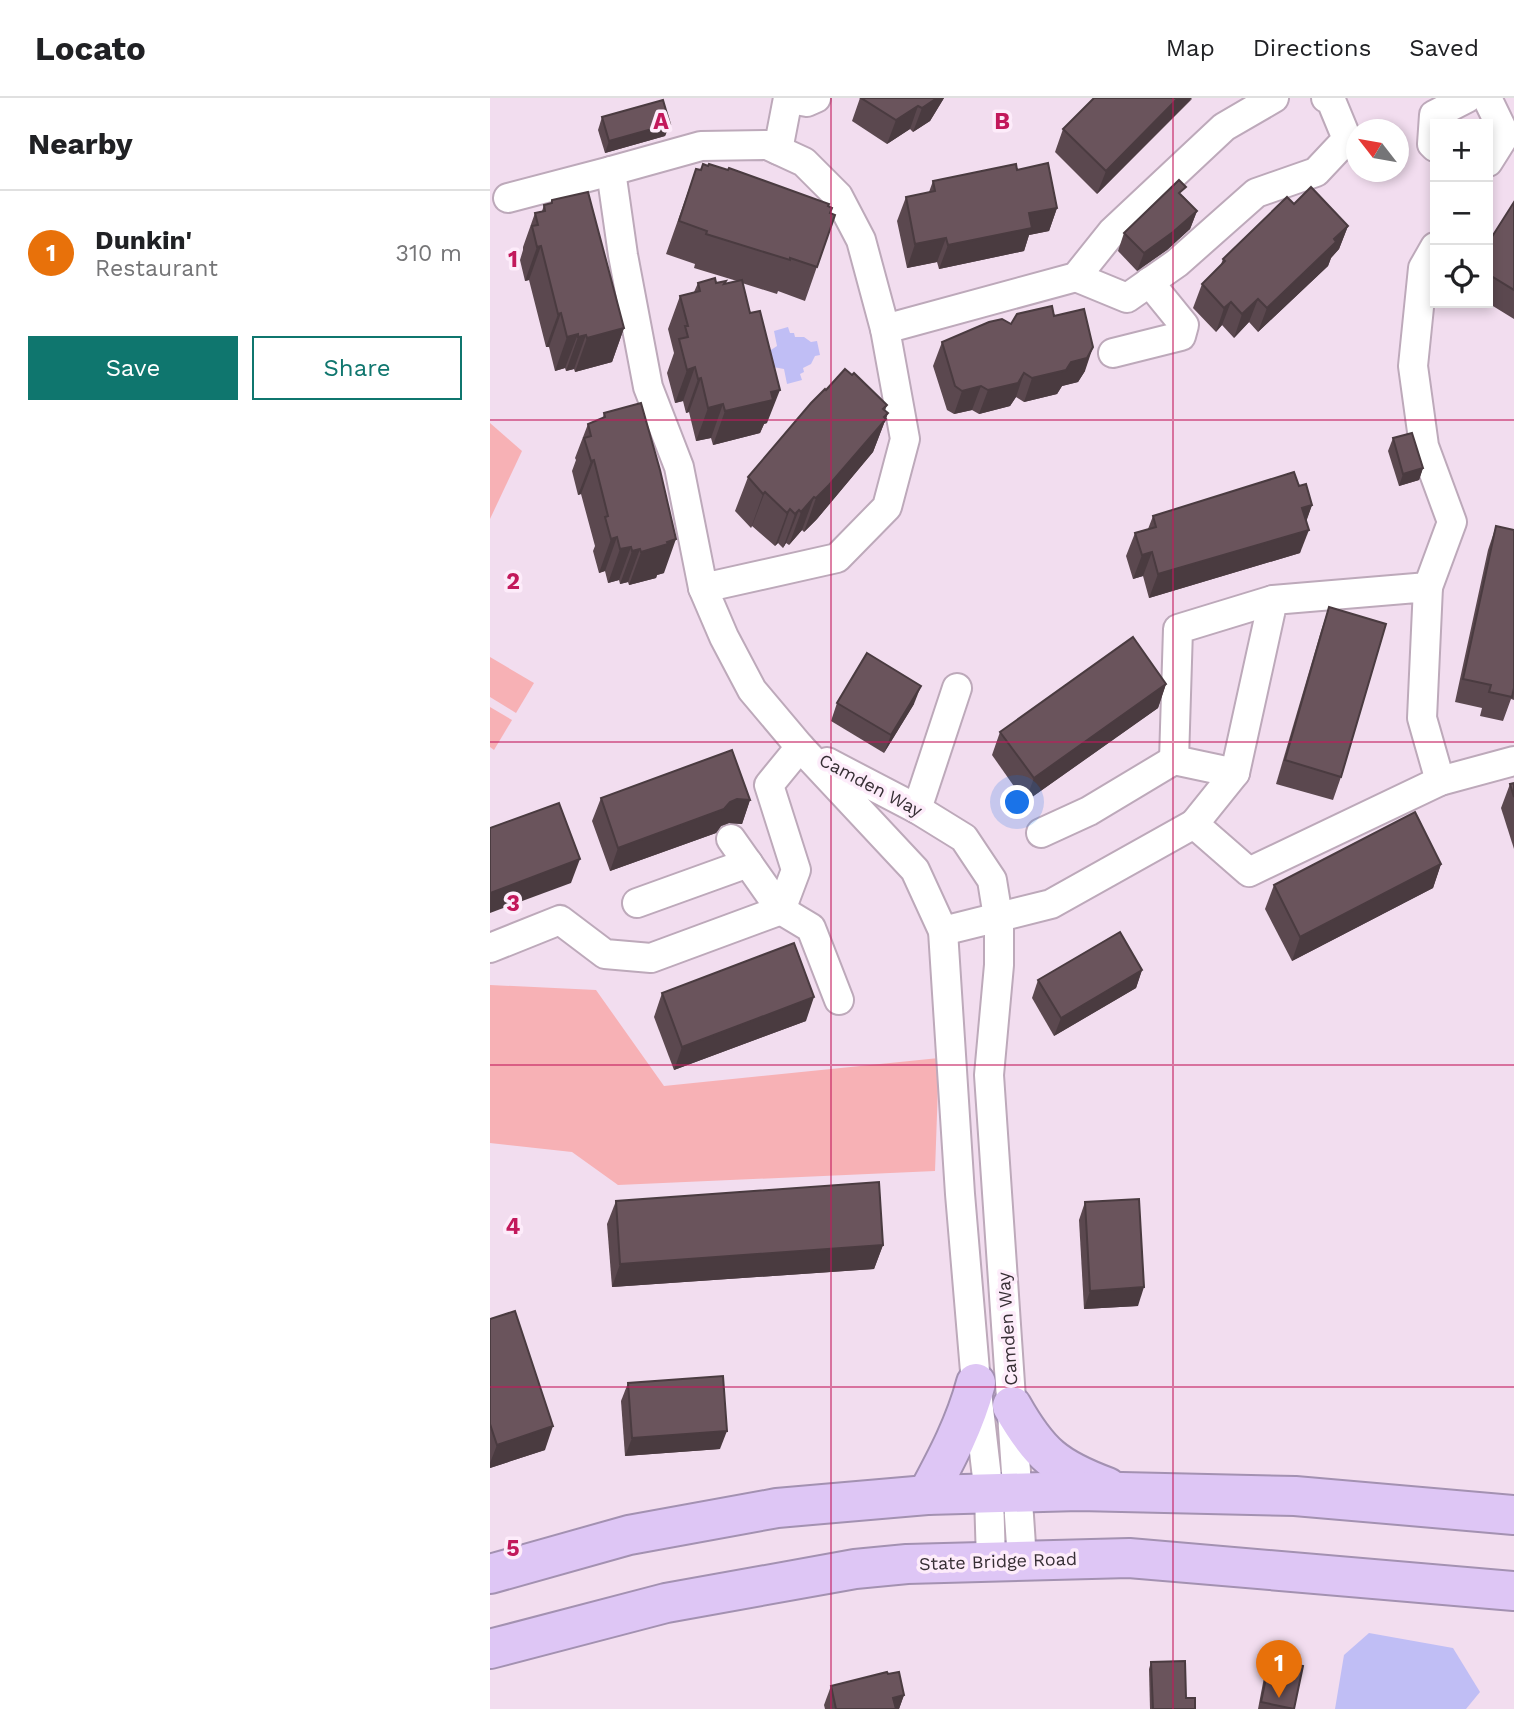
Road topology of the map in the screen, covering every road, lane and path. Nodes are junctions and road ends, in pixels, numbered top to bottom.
1 (798, 98) edge
2 (1274, 98) edge
3 (1326, 98) edge
4 (1467, 98) edge
5 (1486, 98) edge
6 (1434, 119) edge
7 (778, 150) junction
8 (1493, 154) edge
9 (611, 171) junction
10 (508, 198) dead end
11 (1430, 256) edge
12 (1076, 277) junction
13 (1149, 282) junction
14 (885, 329) junction
15 (1113, 353) dead end
16 (1428, 587) junction
17 (703, 588) junction
18 (1273, 600) junction
19 (957, 688) dead end
20 (800, 747) junction
21 (1174, 760) junction
22 (1514, 761) edge
23 (1235, 773) junction
24 (1440, 781) junction
25 (916, 809) junction
26 (1194, 824) junction
27 (1041, 833) dead end
28 (731, 839) dead end
29 (748, 863) junction
30 (637, 903) dead end
31 (781, 910) junction
32 (998, 916) junction
33 (943, 931) junction
34 (490, 948) edge
35 (839, 1000) dead end
36 (976, 1383) junction
37 (1013, 1406) junction
38 (1119, 1492) junction
39 (1003, 1494) junction
40 (927, 1495) junction
41 (1514, 1515) edge
42 (1006, 1560) junction
43 (490, 1574) edge
44 (1514, 1591) edge
45 (490, 1649) edge

1 - 7 street
2 - 12 street
3 - 13 street
4 - 6 street
5 - 8 street
7 - 9 street
7 - 14 street
9 - 10 street
9 - 17 street
11 - 16 street
12 - 13 street
12 - 14 street
13 - 15 street
14 - 17 street
16 - 18 street
16 - 24 street
17 - 20 street
18 - 21 street
18 - 23 street
19 - 25 street
20 - 25 street, Camden Way
20 - 31 street
20 - 33 street, Camden Way
21 - 23 street
21 - 27 street
22 - 24 street
23 - 26 street
24 - 26 street
25 - 32 street, Camden Way
26 - 32 street
28 - 29 street
29 - 30 street
29 - 31 street
31 - 34 street
31 - 35 street
32 - 33 street
32 - 37 street, Camden Way
33 - 36 street, Camden Way
36 - 39 street, Camden Way
36 - 40 highway
37 - 38 highway
37 - 39 street, Camden Way
38 - 39 highway
38 - 41 highway
39 - 40 highway
39 - 42 street
40 - 43 highway
42 - 44 highway, State Bridge Road
42 - 45 highway, State Bridge Road

